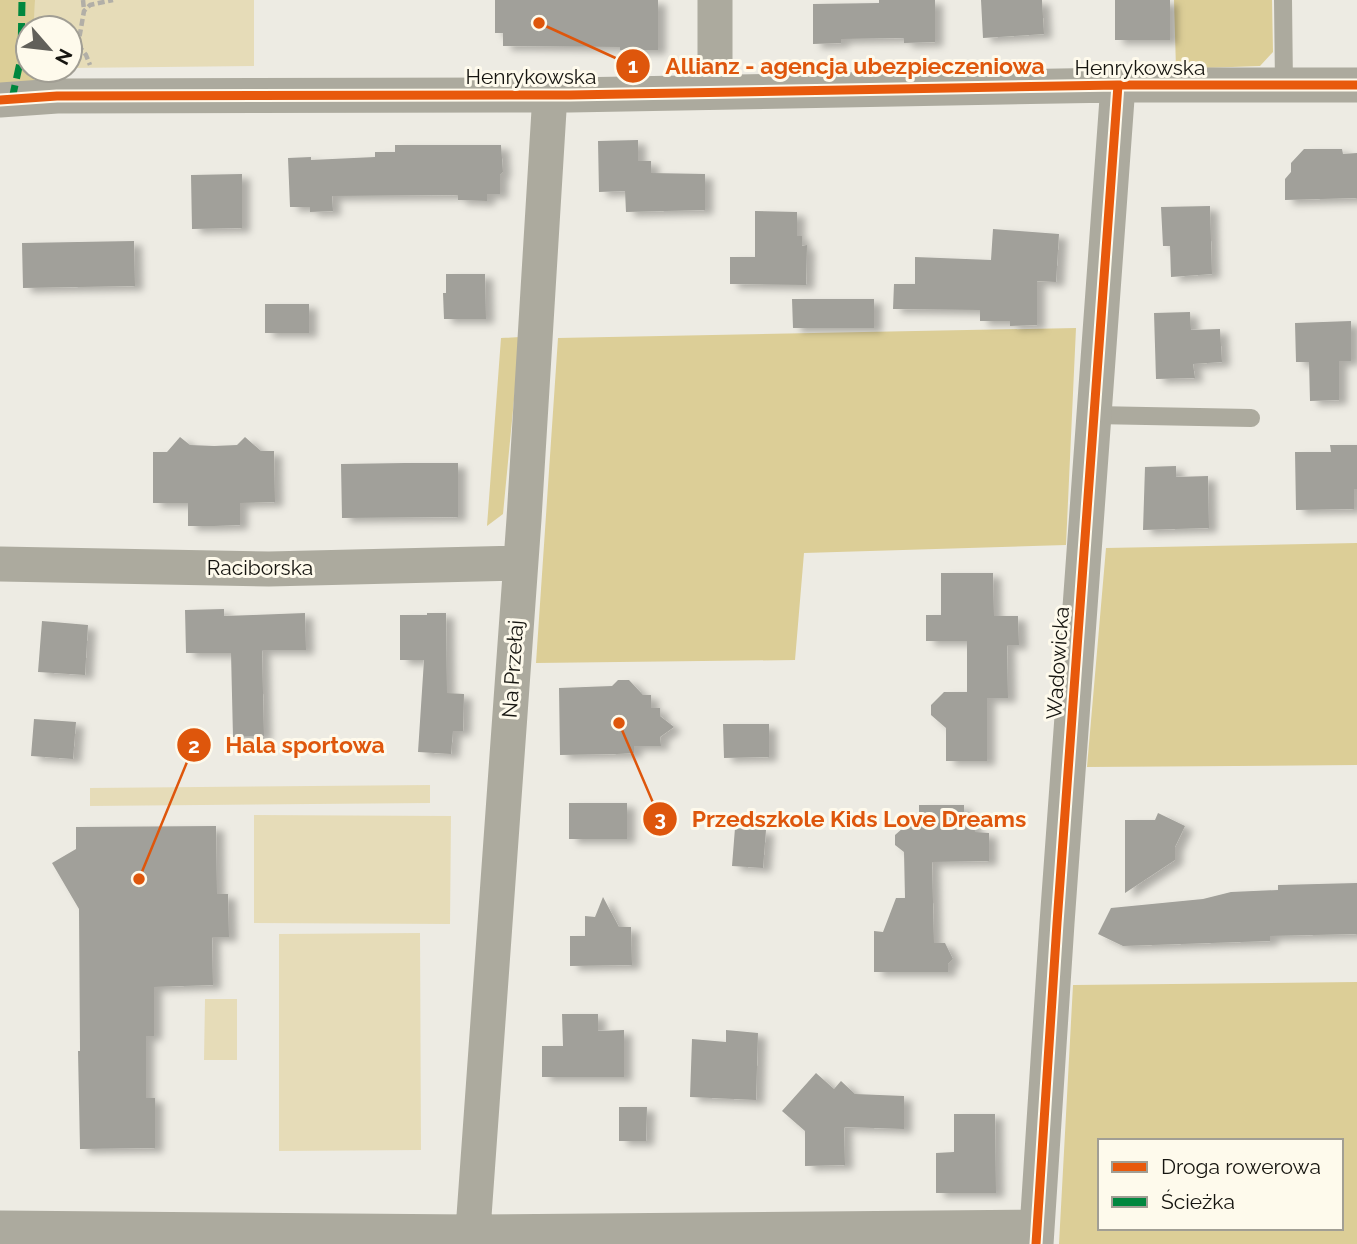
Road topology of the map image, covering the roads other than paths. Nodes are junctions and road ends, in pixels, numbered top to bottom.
1 (715, 0) edge
2 (1283, 0) edge
3 (1118, 85) junction
4 (1284, 85) junction
5 (1357, 85) edge
6 (715, 92) junction
7 (550, 94) junction
8 (0, 100) edge
9 (1094, 415) junction
10 (1251, 418) dead end
11 (520, 563) junction
12 (0, 564) edge
13 (0, 1228) edge
14 (1037, 1235) edge
15 (473, 1238) edge

1 - 6 street
2 - 4 lane
3 - 4 street, Henrykowska
3 - 6 street, Henrykowska
3 - 9 street, Wadowicka
4 - 5 street, Henrykowska
6 - 7 street, Henrykowska
7 - 8 street, Henrykowska
7 - 11 street, Na Przełaj
9 - 10 lane
9 - 14 street, Wadowicka
11 - 12 street, Raciborska
11 - 15 street, Na Przełaj
13 - 15 street
14 - 15 street

